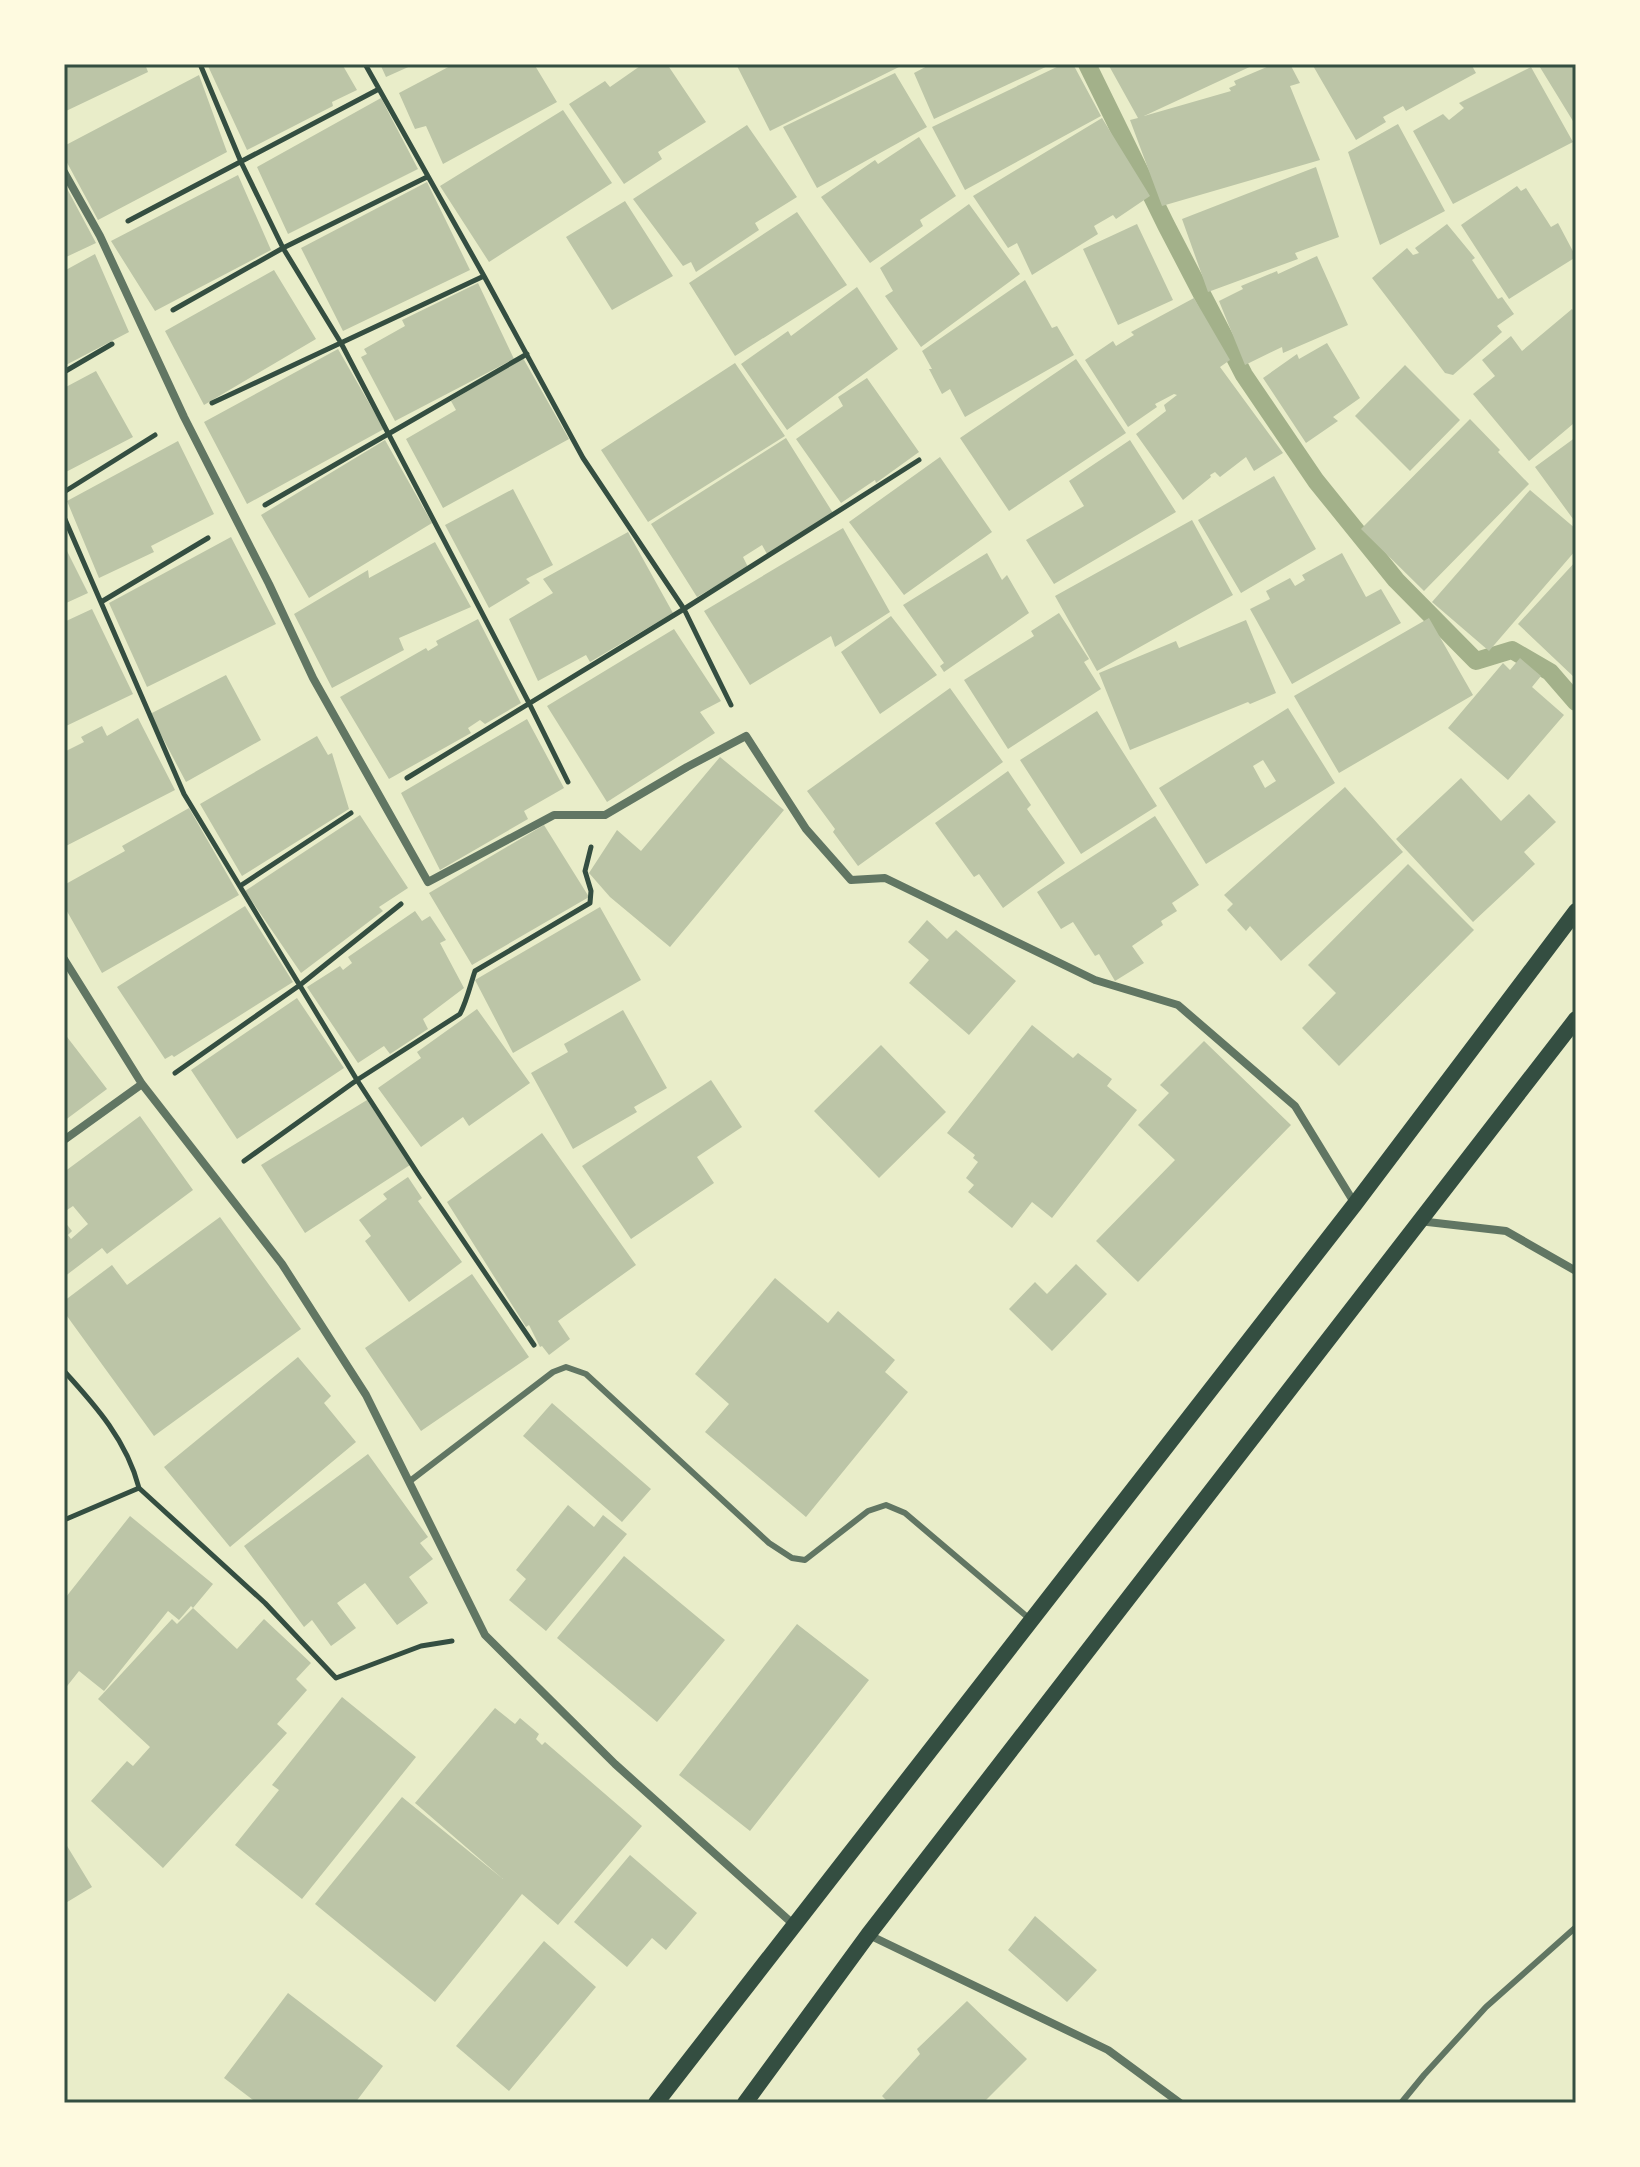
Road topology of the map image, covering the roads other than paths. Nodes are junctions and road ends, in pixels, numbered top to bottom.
1 (64, 172) edge
2 (1576, 911) edge
3 (64, 959) edge
4 (1576, 1019) edge
5 (142, 1084) junction
6 (64, 1140) edge
7 (1355, 1204) junction
8 (1419, 1221) junction
9 (1576, 1271) edge
10 (410, 1481) junction
11 (1031, 1620) junction
12 (793, 1924) junction
13 (1576, 1927) edge
14 (868, 1935) junction
15 (656, 2103) edge
16 (745, 2103) edge
17 (1180, 2103) edge
18 (1401, 2103) edge

1 - 7 street
2 - 7 main road
3 - 5 street
4 - 8 main road
5 - 6 street
5 - 10 street
7 - 11 main road
8 - 9 street
8 - 14 main road
10 - 11 lane
10 - 12 street
11 - 12 main road
12 - 15 main road
13 - 18 lane
14 - 16 main road
14 - 17 street

